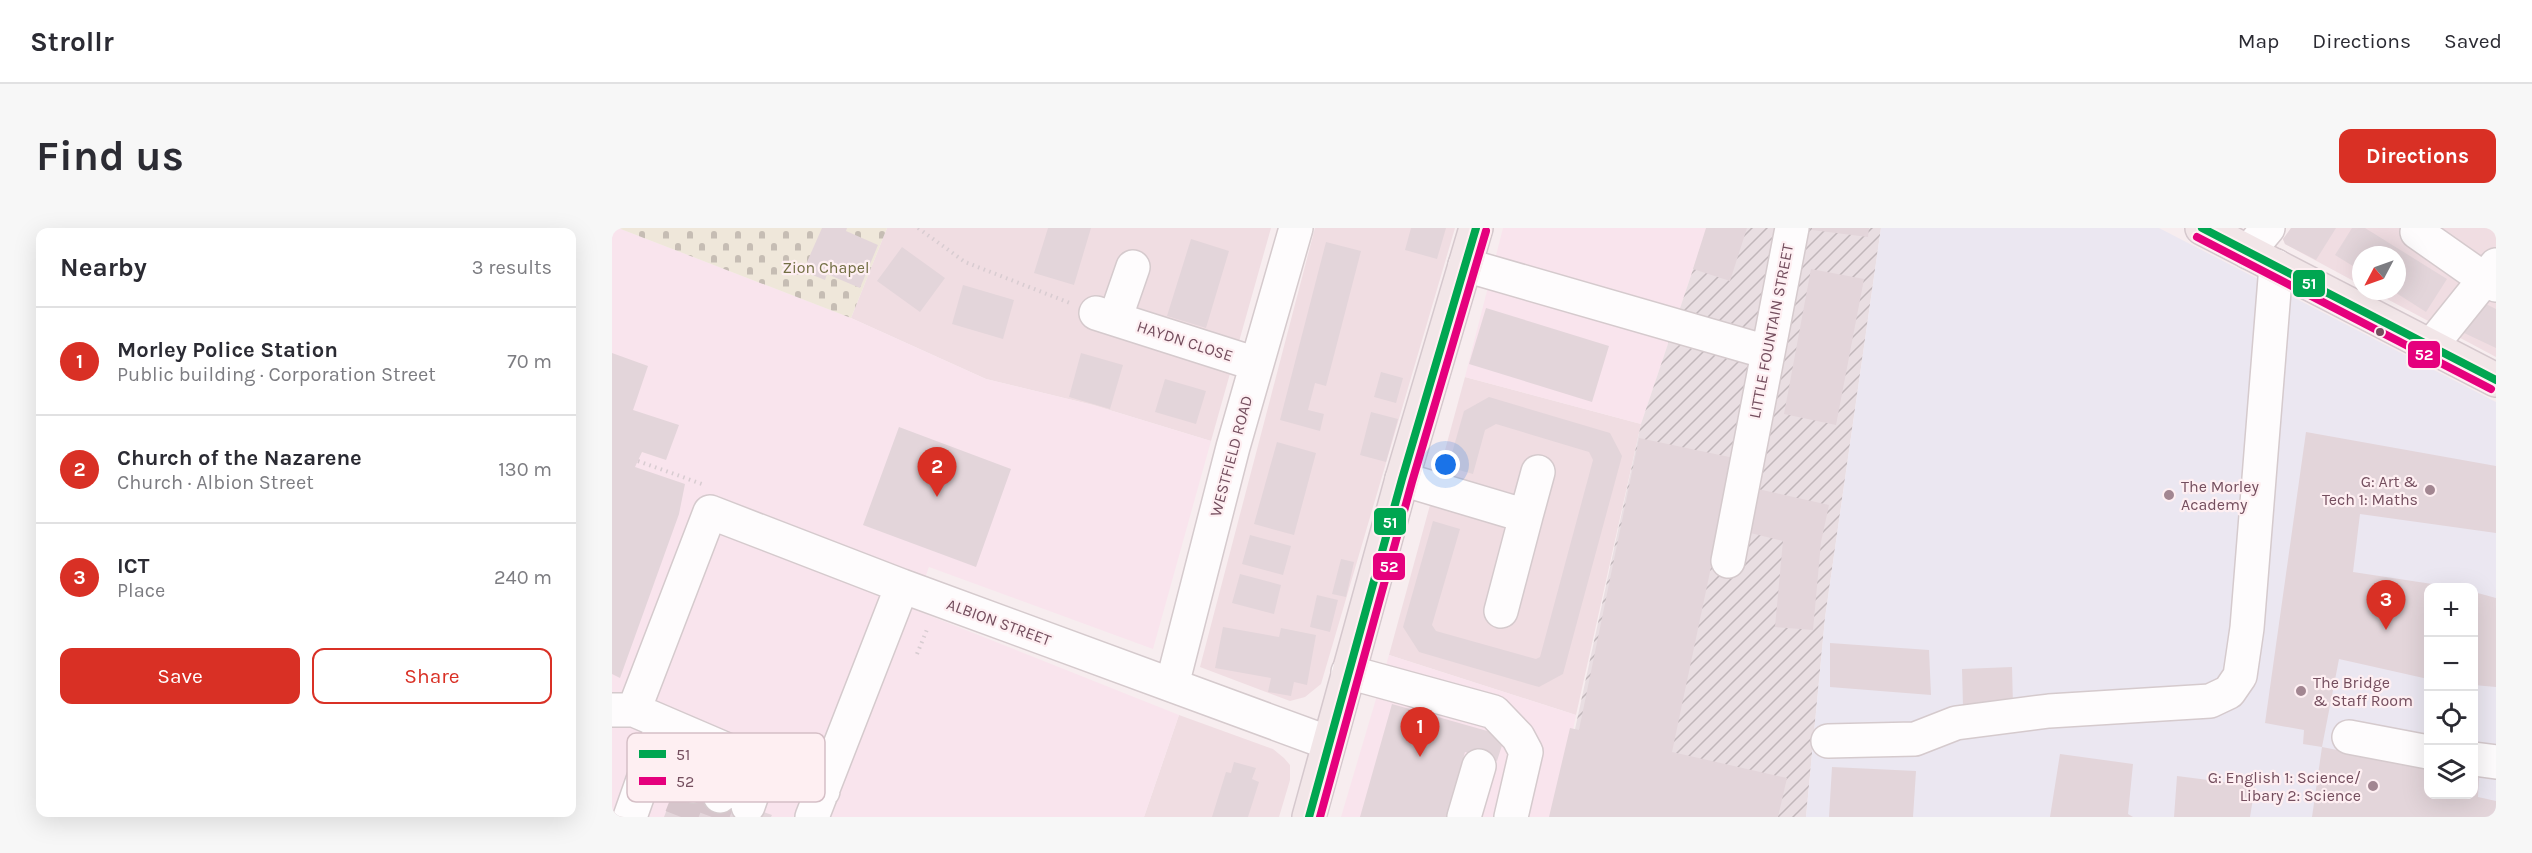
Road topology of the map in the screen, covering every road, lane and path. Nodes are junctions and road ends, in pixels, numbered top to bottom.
1 (918, 228) edge
2 (1296, 228) edge
3 (1476, 228) edge
4 (1792, 228) edge
5 (2202, 228) edge
6 (2417, 232) dead end
7 (2264, 249) edge
8 (1465, 265) junction
9 (1133, 267) dead end
10 (2492, 276) edge
11 (1105, 316) junction
12 (2431, 346) junction
13 (1767, 352) junction
14 (1256, 364) junction
15 (2496, 380) edge
16 (1538, 472) dead end
17 (1402, 479) junction
18 (1526, 516) junction
19 (1728, 561) dead end
20 (902, 586) junction
21 (1500, 611) dead end
22 (1348, 672) junction
23 (1172, 685) junction
24 (636, 715) edge
25 (635, 733) edge
26 (682, 733) edge
27 (2349, 737) dead end
28 (1828, 741) dead end
29 (1329, 743) junction
30 (2424, 751) edge
31 (2478, 760) edge
32 (2496, 762) edge
33 (1479, 766) dead end
34 (825, 786) edge
35 (631, 802) edge
36 (630, 817) edge
37 (1309, 817) edge
38 (1464, 817) edge
39 (1511, 817) edge

1 - 11 path
2 - 14 street, WESTFIELD ROAD
3 - 8 main road
4 - 13 street, LITTLE FOUNTAIN STREET
5 - 7 main road
6 - 10 street
7 - 12 main road
7 - 28 street
8 - 13 street
8 - 17 main road
9 - 11 street, HAYDN CLOSE
10 - 12 street
11 - 14 street, HAYDN CLOSE
12 - 15 main road
13 - 19 street, LITTLE FOUNTAIN STREET
14 - 23 street, WESTFIELD ROAD
16 - 18 street
17 - 18 street
17 - 22 main road
18 - 21 street
20 - 23 street, ALBION STREET
20 - 24 street, ALBION STREET
20 - 34 street
22 - 29 main road
22 - 39 street
23 - 29 street, ALBION STREET
24 - 25 street
24 - 26 street
27 - 30 street
29 - 37 main road
31 - 32 street
33 - 38 street
35 - 36 street

